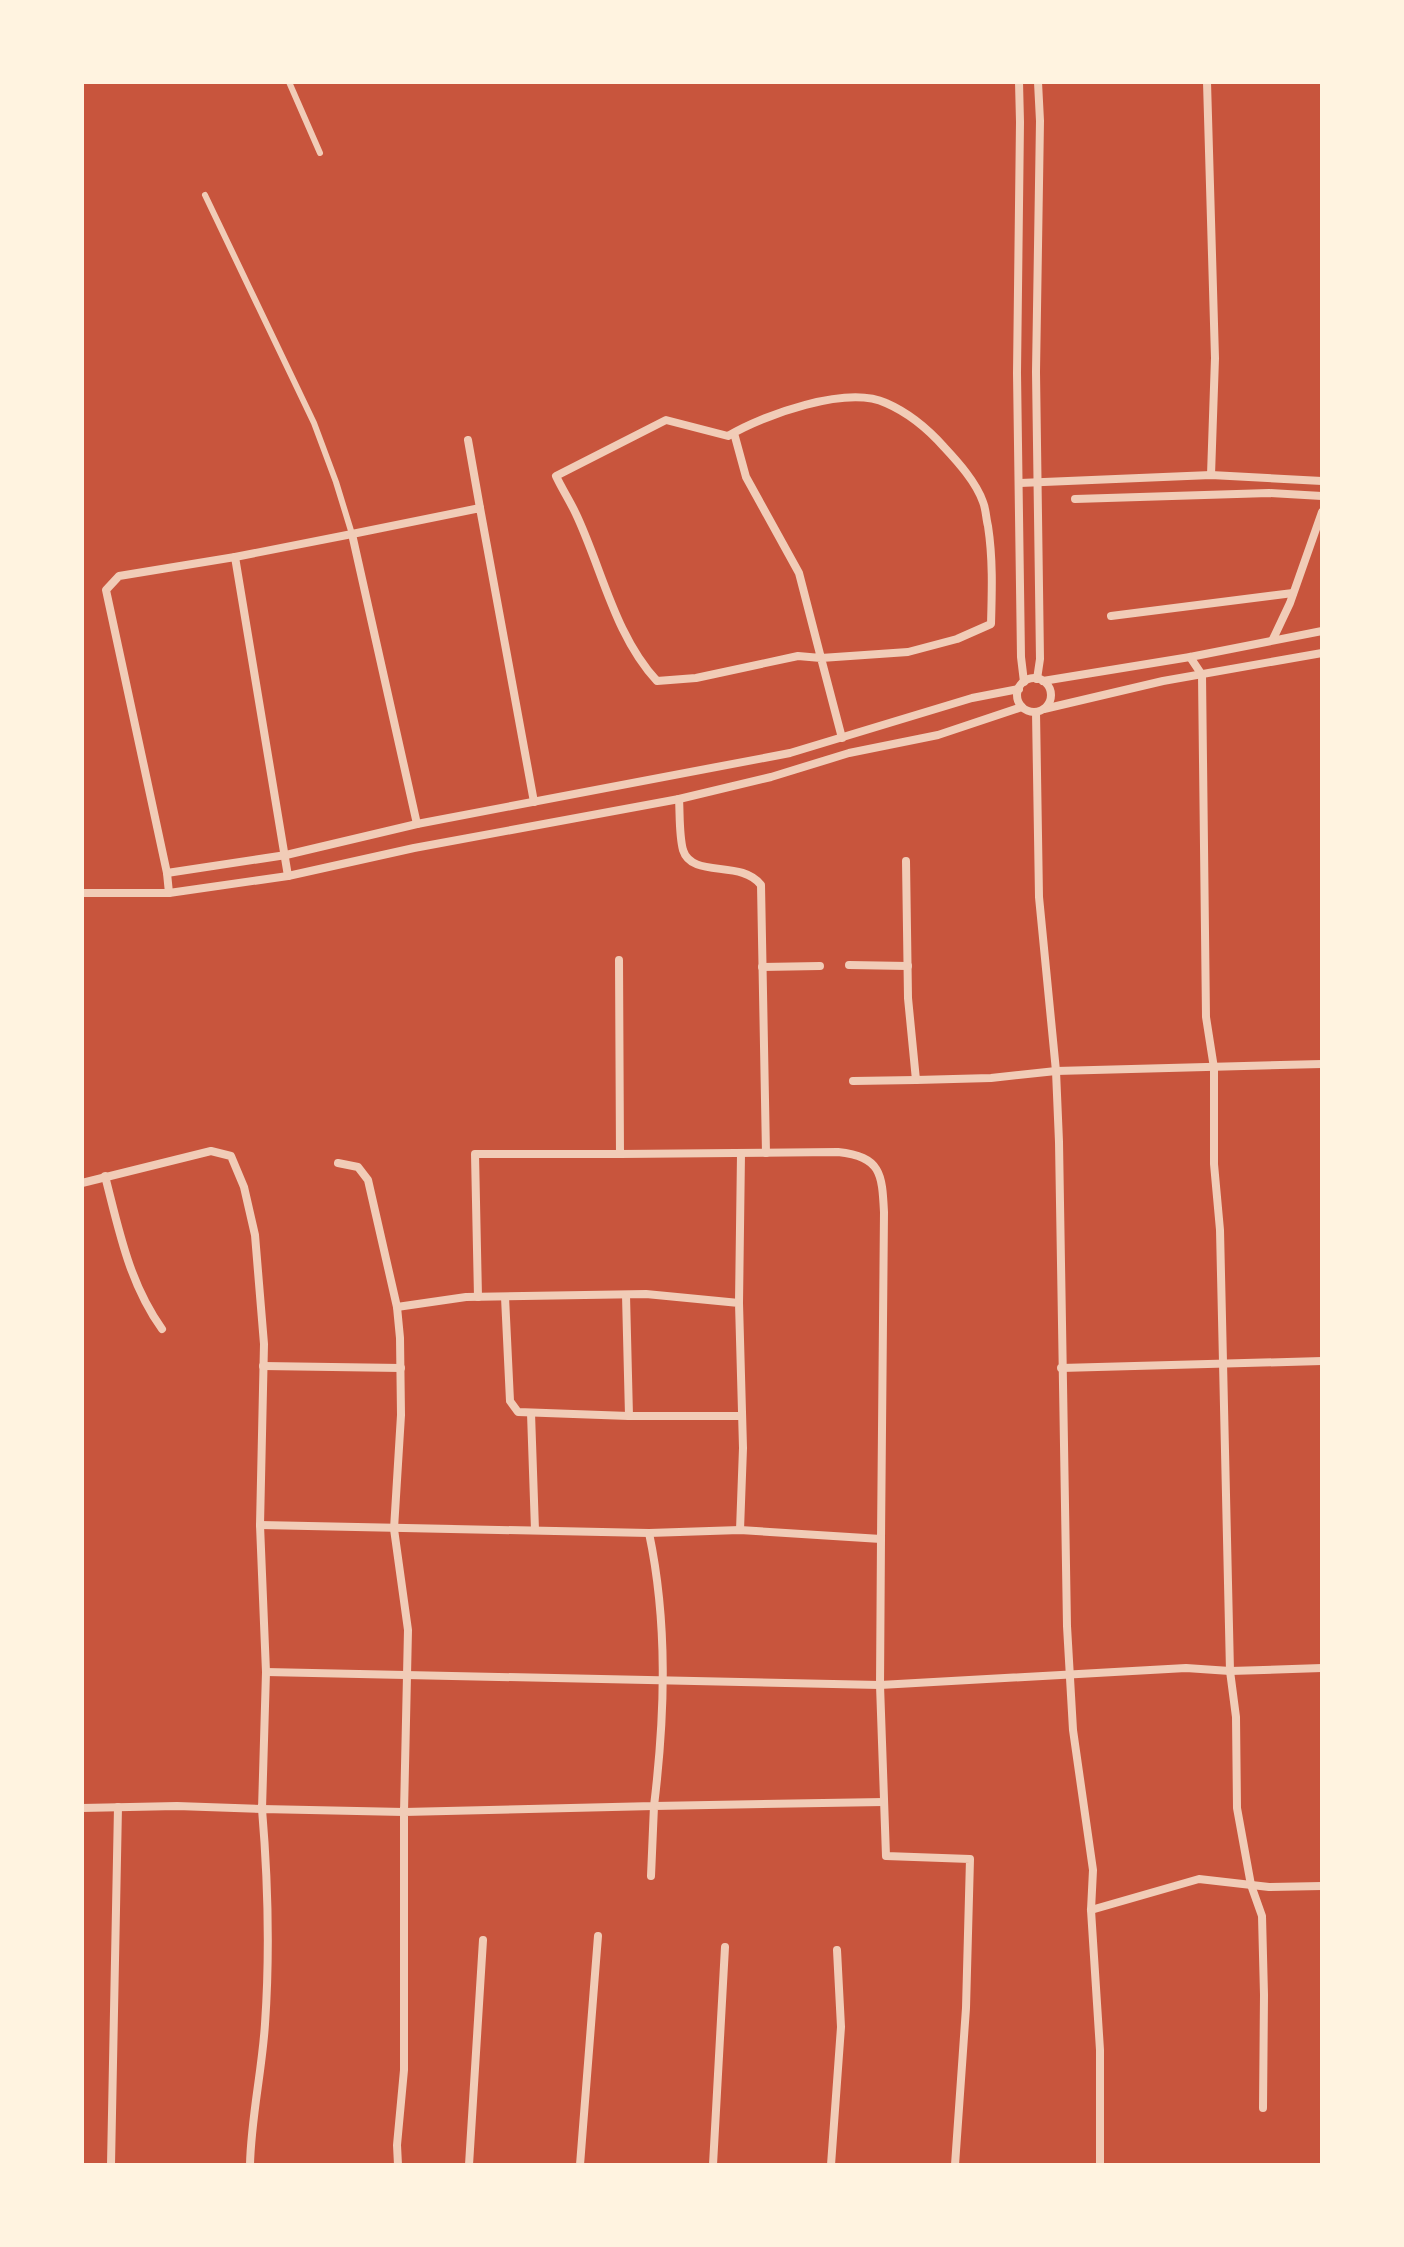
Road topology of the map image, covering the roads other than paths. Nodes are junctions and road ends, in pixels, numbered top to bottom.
1 (289, 82) edge
2 (1019, 82) edge
3 (1038, 82) edge
4 (1207, 82) edge
5 (320, 153) dead end
6 (205, 195) dead end
7 (734, 433) junction
8 (468, 440) dead end
9 (1211, 475) junction
10 (1038, 481) junction
11 (1322, 481) edge
12 (1020, 483) junction
13 (1322, 496) edge
14 (1075, 499) dead end
15 (480, 508) junction
16 (1322, 512) edge
17 (352, 534) junction
18 (235, 557) junction
19 (1293, 593) junction
20 (1111, 616) dead end
21 (1322, 631) edge
22 (1273, 639) junction
23 (1322, 653) edge
24 (1190, 657) junction
25 (821, 658) junction
26 (1202, 675) junction
27 (1040, 680) junction
28 (1021, 686) junction
29 (1022, 707) junction
30 (1040, 710) junction
31 (842, 738) junction
32 (679, 799) junction
33 (534, 802) junction
34 (417, 824) junction
35 (286, 855) junction
36 (906, 861) dead end
37 (167, 873) junction
38 (288, 876) junction
39 (82, 893) edge
40 (169, 893) junction
41 (619, 960) dead end
42 (849, 965) dead end
43 (820, 966) dead end
44 (908, 966) junction
45 (762, 967) junction
46 (1322, 1064) edge
47 (1214, 1068) junction
48 (1056, 1071) junction
49 (916, 1080) junction
50 (853, 1081) dead end
51 (766, 1153) junction
52 (620, 1154) junction
53 (741, 1154) junction
54 (338, 1163) dead end
55 (105, 1176) junction
56 (82, 1183) edge
57 (626, 1295) junction
58 (478, 1297) junction
59 (505, 1297) junction
60 (739, 1303) junction
61 (397, 1307) junction
62 (162, 1329) dead end
63 (1322, 1361) edge
64 (1223, 1365) junction
65 (263, 1366) junction
66 (401, 1368) junction
67 (1061, 1368) junction
68 (531, 1413) junction
69 (629, 1416) junction
70 (741, 1416) junction
71 (260, 1525) junction
72 (394, 1529) junction
73 (535, 1530) junction
74 (740, 1530) junction
75 (649, 1533) junction
76 (881, 1539) junction
77 (1322, 1668) edge
78 (1230, 1671) junction
79 (266, 1672) junction
80 (408, 1675) junction
81 (1069, 1675) junction
82 (662, 1682) junction
83 (880, 1685) junction
84 (884, 1802) junction
85 (654, 1806) junction
86 (118, 1807) junction
87 (82, 1808) edge
88 (262, 1809) junction
89 (404, 1812) junction
90 (651, 1876) dead end
91 (1251, 1885) junction
92 (1322, 1886) edge
93 (1091, 1910) junction
94 (598, 1936) dead end
95 (483, 1940) dead end
96 (725, 1947) dead end
97 (837, 1950) dead end
98 (1263, 2108) dead end
99 (111, 2165) edge
100 (250, 2165) edge
101 (398, 2165) edge
102 (469, 2165) edge
103 (580, 2165) edge
104 (713, 2165) edge
105 (831, 2165) edge
106 (955, 2165) edge
107 (1100, 2165) edge

1 - 5 lane
2 - 12 street
3 - 10 street
4 - 9 street
6 - 17 lane
7 - 25 street
7 - 25 street
7 - 25 street
8 - 15 street
9 - 10 street
9 - 11 street
10 - 12 street
10 - 27 street
12 - 28 street
13 - 14 street
15 - 17 street
15 - 33 street
16 - 19 street
17 - 18 street
17 - 34 street
18 - 35 street
18 - 37 street
19 - 20 street
19 - 22 street
21 - 22 street
22 - 24 street
23 - 26 street
24 - 26 street
24 - 27 street
25 - 31 street
26 - 30 street
26 - 47 street
27 - 28 street
27 - 30 street
28 - 29 street
28 - 31 street
29 - 30 street
29 - 32 street
30 - 48 street
31 - 33 street
32 - 38 street
32 - 45 street
33 - 34 street
34 - 35 street
35 - 37 street
35 - 38 street
36 - 44 street
37 - 40 street
38 - 40 street
39 - 40 street
41 - 52 street
42 - 44 street
43 - 45 street
44 - 49 street
45 - 51 street
46 - 47 street
47 - 48 street
47 - 64 street
48 - 49 street
48 - 67 street
49 - 50 street
51 - 53 street
51 - 76 street
52 - 53 street
52 - 58 street
53 - 60 street
54 - 61 street
55 - 56 street
55 - 62 street
55 - 65 street
57 - 59 street
57 - 60 street
57 - 69 street
58 - 59 street
58 - 61 street
59 - 68 street
60 - 70 street
61 - 66 street
63 - 64 street
64 - 67 street
64 - 78 street
65 - 66 street
65 - 71 street
66 - 72 street
67 - 81 street
68 - 69 street
68 - 73 street
69 - 70 street
70 - 74 street
71 - 72 street
71 - 79 street
72 - 73 street
72 - 80 street
73 - 75 street
74 - 75 street
74 - 76 street
75 - 82 street
76 - 83 street
77 - 78 street
78 - 81 street
78 - 91 street
79 - 80 street
79 - 88 street
80 - 82 street
80 - 89 street
81 - 83 street
81 - 93 street
82 - 83 street
82 - 85 street
83 - 84 street
84 - 85 street
84 - 106 street
85 - 89 street
85 - 90 street
86 - 87 street
86 - 88 street
86 - 99 street
88 - 89 street
88 - 100 street
89 - 101 street
91 - 92 street
91 - 93 street
91 - 98 street
93 - 107 street
94 - 103 street
95 - 102 street
96 - 104 street
97 - 105 street

